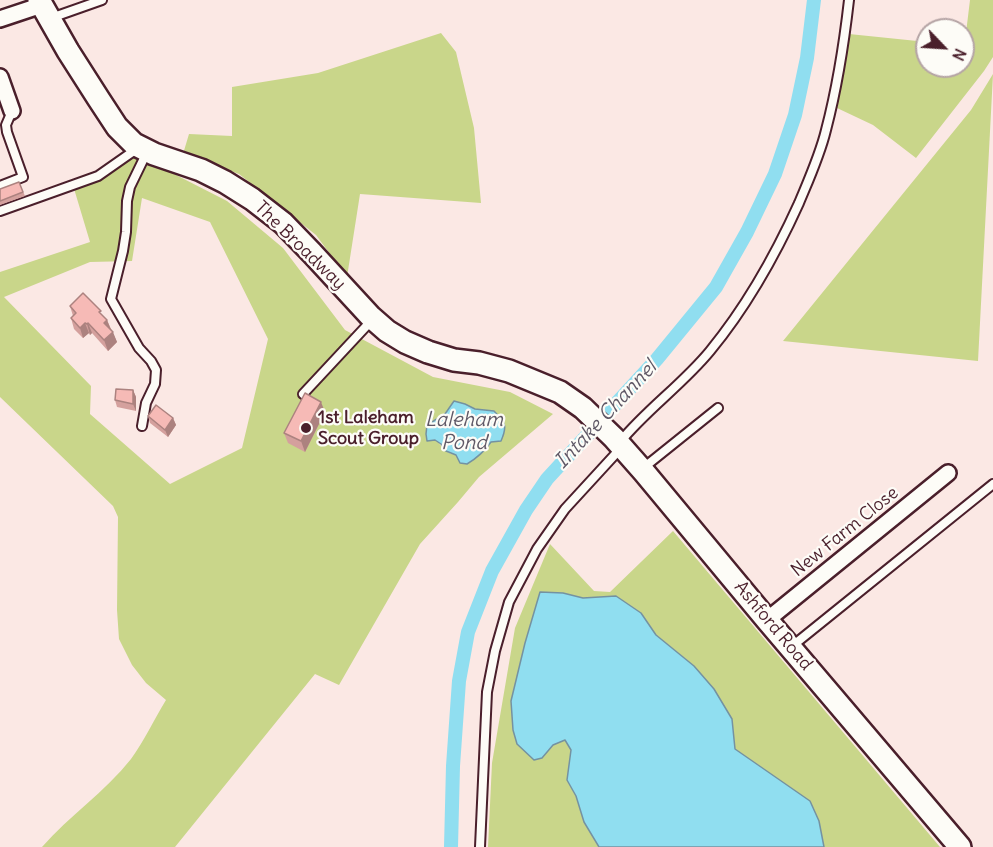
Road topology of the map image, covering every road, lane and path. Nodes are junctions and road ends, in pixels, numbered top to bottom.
1 (102, 0) edge
2 (849, 0) edge
3 (43, 8) edge
4 (0, 19) edge
5 (0, 77) edge
6 (12, 111) joint
7 (144, 149) junction
8 (0, 186) edge
9 (0, 211) edge
10 (373, 319) junction
11 (303, 394) edge
12 (583, 408) joint
13 (718, 408) dead end
14 (142, 426) dead end
15 (619, 443) junction
16 (641, 470) junction
17 (948, 473) dead end
18 (993, 484) edge
19 (767, 620) junction
20 (791, 648) junction
21 (480, 847) edge
22 (960, 847) edge

1 - 3 lane
2 - 15 lane
3 - 4 street
3 - 7 main road, The Broadway
5 - 6 street
6 - 8 lane
7 - 9 lane
7 - 10 main road, The Broadway
7 - 14 lane
10 - 11 lane
10 - 12 main road, The Broadway
12 - 15 main road, Ashford Road
13 - 16 lane
15 - 16 main road, Ashford Road
15 - 21 lane
16 - 19 main road, Ashford Road
17 - 19 street, New Farm Close
18 - 20 lane
19 - 20 main road, Ashford Road
20 - 22 main road, Ashford Road

